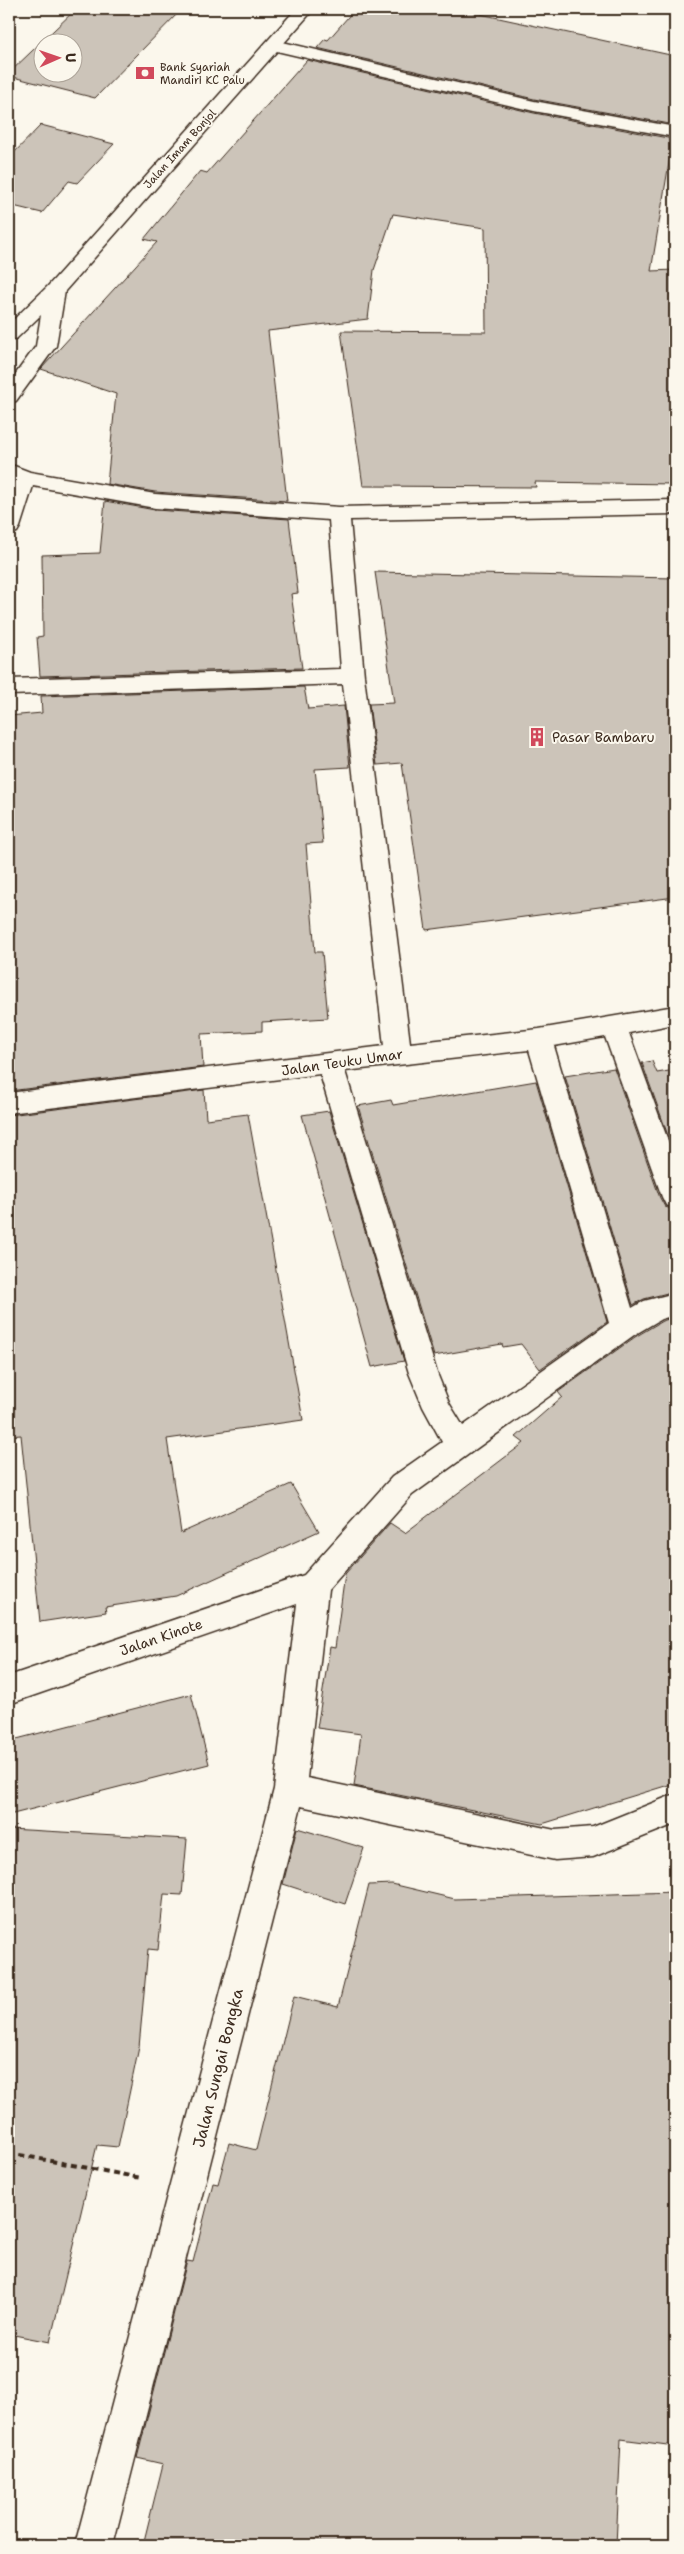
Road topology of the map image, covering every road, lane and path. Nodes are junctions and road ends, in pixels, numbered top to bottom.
1 (305, 9) edge
2 (274, 45) junction
3 (675, 132) edge
4 (55, 290) junction
5 (9, 336) edge
6 (9, 397) edge
7 (17, 475) edge
8 (675, 507) edge
9 (339, 514) junction
10 (9, 527) edge
11 (353, 676) junction
12 (9, 687) edge
13 (675, 1015) edge
14 (614, 1026) junction
15 (539, 1039) junction
16 (398, 1054) junction
17 (330, 1063) junction
18 (9, 1103) edge
19 (675, 1197) edge
20 (675, 1304) edge
21 (624, 1326) junction
22 (458, 1444) junction
23 (314, 1585) junction
24 (9, 1690) edge
25 (290, 1789) junction
26 (675, 1809) edge
27 (9, 2153) edge
28 (187, 2187) junction
29 (94, 2545) edge

1 - 2 main road, Jalan Imam Bonjol
2 - 3 main road
2 - 4 main road, Jalan Imam Bonjol
4 - 5 main road, Jalan Imam Bonjol
4 - 6 main road
7 - 9 main road
7 - 10 main road
8 - 9 main road
9 - 11 main road
11 - 12 main road
11 - 16 main road
13 - 14 main road, Jalan Teuku Umar
14 - 15 main road, Jalan Teuku Umar
14 - 19 main road
15 - 16 main road, Jalan Teuku Umar
15 - 21 main road
16 - 17 main road, Jalan Teuku Umar
17 - 18 main road, Jalan Teuku Umar
17 - 22 main road
20 - 21 main road
21 - 22 main road
22 - 23 main road
23 - 24 main road, Jalan Kinote
23 - 25 main road, Jalan Sungai Bongka
25 - 26 main road
25 - 28 main road, Jalan Sungai Bongka
27 - 28 path
28 - 29 main road, Jalan Sungai Bongka

